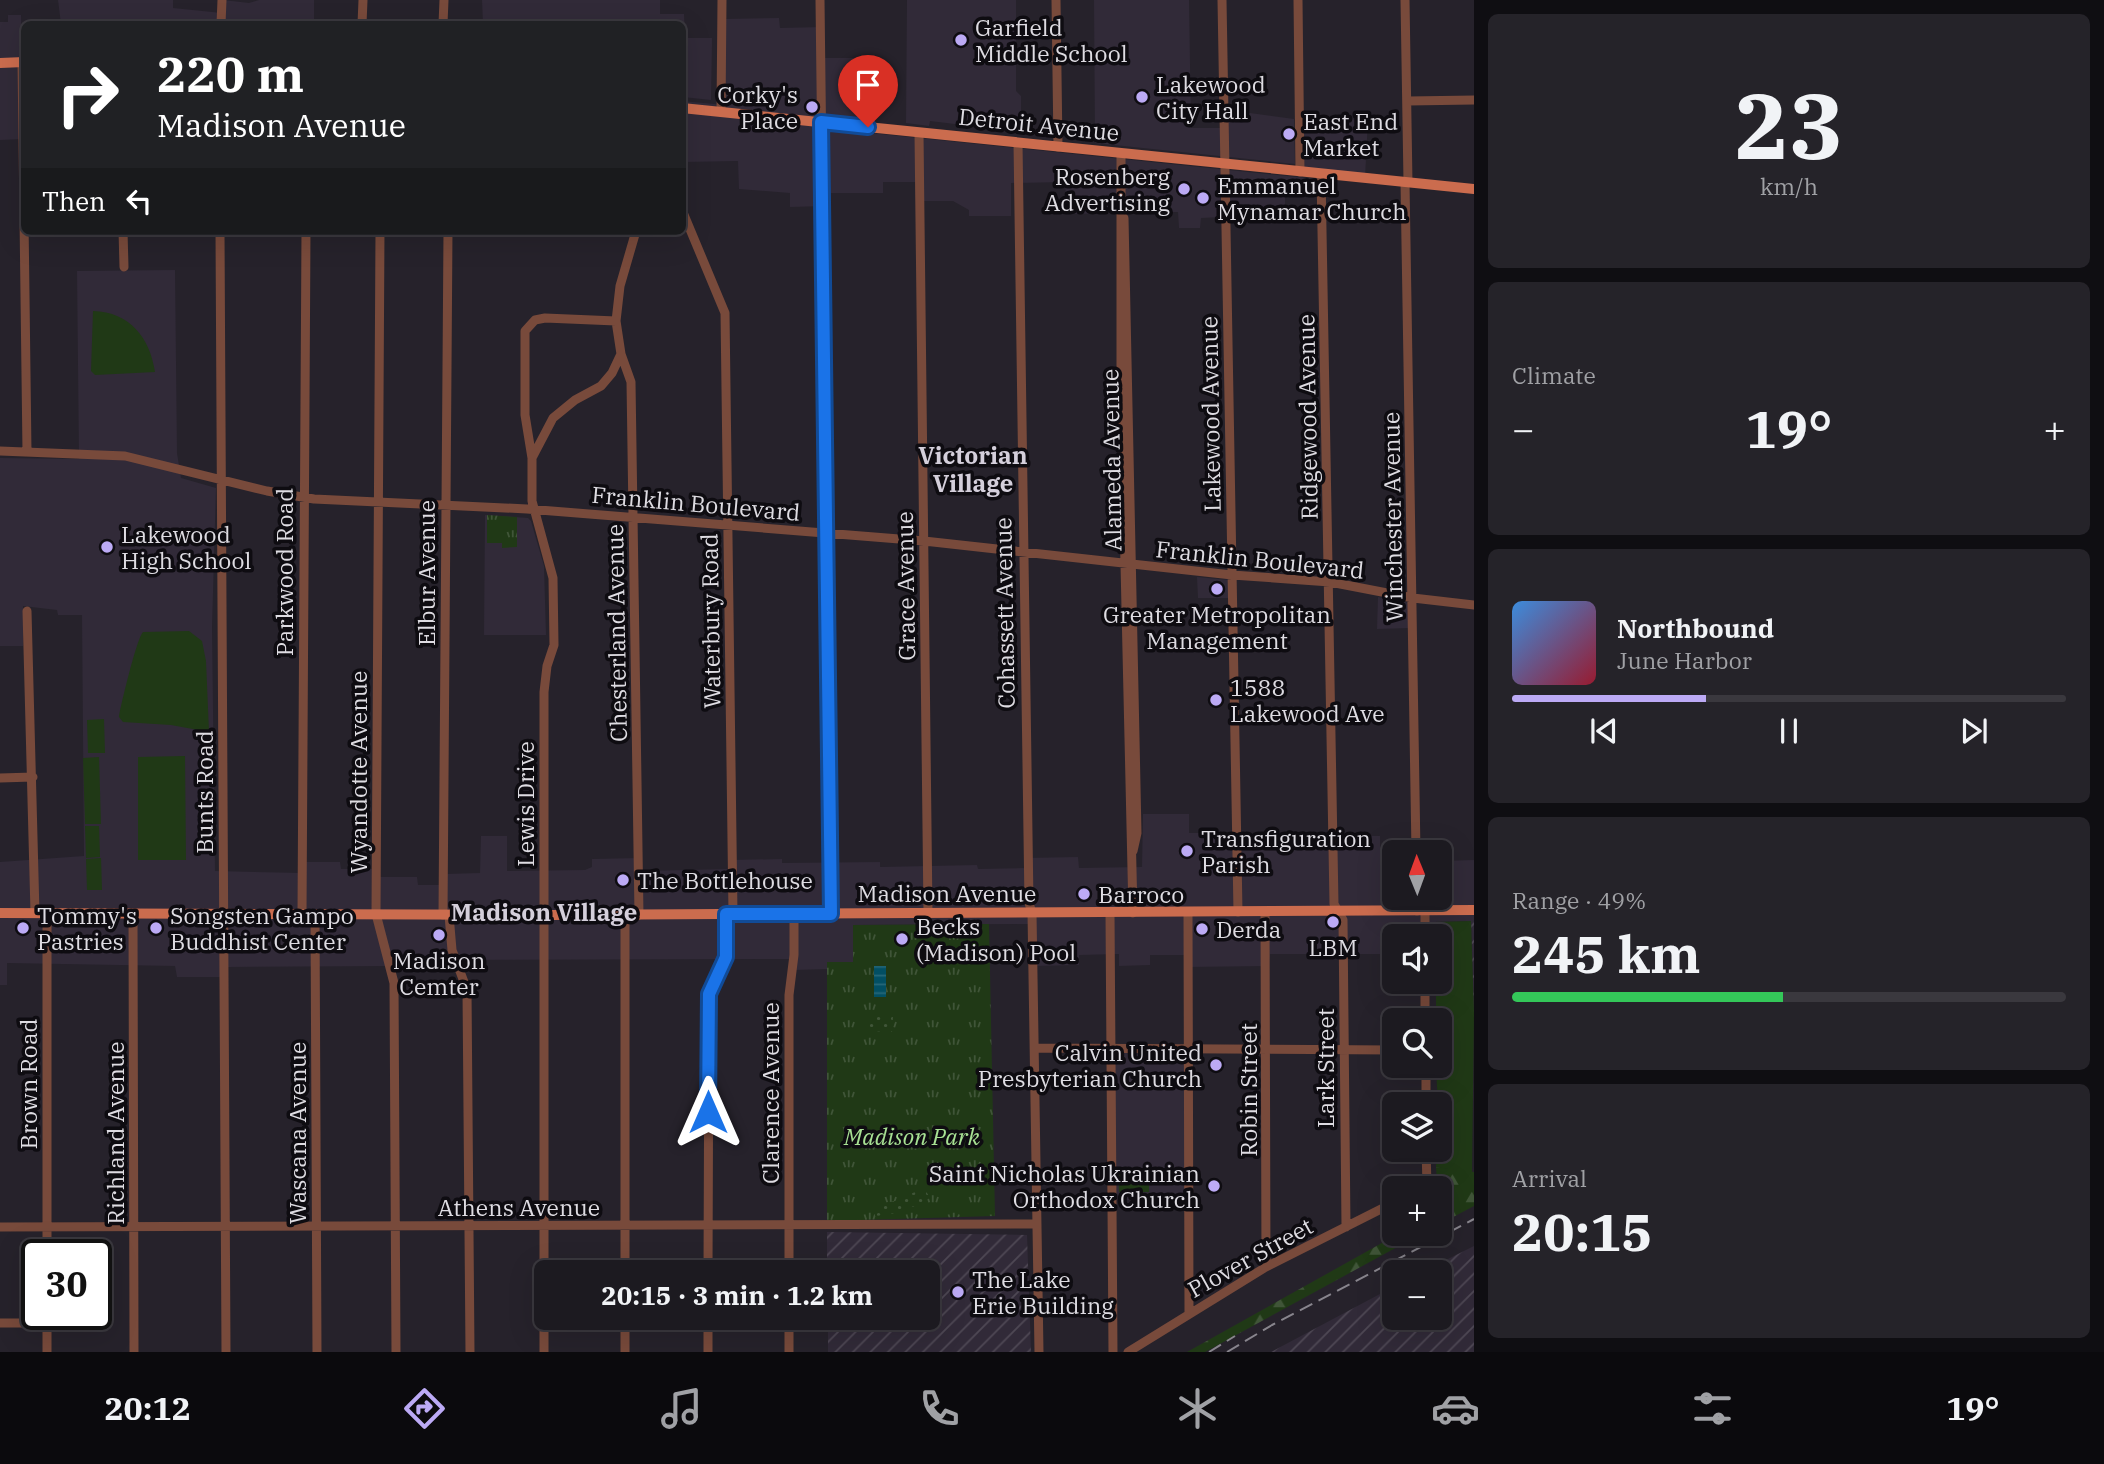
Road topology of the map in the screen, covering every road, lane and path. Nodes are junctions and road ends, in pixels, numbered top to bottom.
1 (222, 0) edge
2 (363, 0) edge
3 (444, 0) edge
4 (722, 0) edge
5 (820, 0) edge
6 (1056, 0) edge
7 (1222, 0) edge
8 (1298, 0) edge
9 (1405, 0) edge
10 (221, 21) edge
11 (362, 21) edge
12 (443, 21) edge
13 (21, 62) edge
14 (0, 64) edge
15 (1474, 100) edge
16 (1408, 102) junction
17 (686, 108) edge
18 (721, 112) junction
19 (821, 122) junction
20 (919, 132) junction
21 (1017, 143) junction
22 (1058, 147) junction
23 (1121, 154) junction
24 (1225, 164) junction
25 (1300, 172) junction
26 (1321, 174) junction
27 (1406, 182) junction
28 (1474, 189) edge
29 (686, 220) edge
30 (25, 235) edge
31 (123, 235) edge
32 (220, 235) edge
33 (306, 235) edge
34 (380, 235) edge
35 (448, 235) edge
36 (635, 235) edge
37 (124, 267) dead end
38 (616, 321) junction
39 (621, 354) junction
40 (612, 373) junction
41 (629, 375) junction
42 (527, 430) junction
43 (546, 432) junction
44 (0, 451) edge
45 (27, 452) junction
46 (532, 458) junction
47 (221, 479) junction
48 (303, 497) junction
49 (379, 503) junction
50 (445, 503) junction
51 (534, 509) junction
52 (634, 517) junction
53 (727, 525) junction
54 (826, 533) junction
55 (924, 541) junction
56 (1022, 551) junction
57 (1128, 564) junction
58 (1232, 575) junction
59 (1330, 582) junction
60 (1413, 598) junction
61 (1474, 605) edge
62 (27, 611) dead end
63 (33, 777) junction
64 (0, 778) edge
65 (1416, 840) edge
66 (1474, 910) edge
67 (1338, 911) junction
68 (1421, 911) junction
69 (1133, 912) junction
70 (1238, 912) junction
71 (1265, 912) junction
72 (0, 913) edge
73 (35, 913) junction
74 (47, 913) junction
75 (1032, 913) junction
76 (1110, 913) junction
77 (1188, 913) junction
78 (133, 914) junction
79 (224, 914) junction
80 (302, 914) junction
81 (315, 914) junction
82 (376, 914) junction
83 (729, 914) junction
84 (793, 914) junction
85 (831, 914) junction
86 (928, 914) junction
87 (446, 915) junction
88 (543, 915) junction
89 (625, 915) junction
90 (639, 915) junction
91 (1423, 924) edge
92 (1036, 1048) junction
93 (1111, 1050) junction
94 (1188, 1050) junction
95 (1382, 1050) edge
96 (1267, 1051) junction
97 (1344, 1051) junction
98 (1382, 1209) edge
99 (1037, 1224) junction
100 (789, 1225) junction
101 (317, 1226) junction
102 (396, 1226) junction
103 (469, 1226) junction
104 (544, 1226) junction
105 (625, 1226) junction
106 (708, 1226) junction
107 (0, 1227) edge
108 (47, 1227) junction
109 (134, 1227) junction
110 (226, 1227) junction
111 (1346, 1227) junction
112 (47, 1239) edge
113 (625, 1260) edge
114 (708, 1260) edge
115 (789, 1260) edge
116 (1266, 1267) junction
117 (1189, 1312) junction
118 (21, 1321) edge
119 (0, 1323) edge
120 (47, 1330) edge
121 (625, 1330) edge
122 (708, 1330) edge
123 (789, 1330) edge
124 (47, 1352) edge
125 (134, 1352) edge
126 (226, 1352) edge
127 (317, 1352) edge
128 (396, 1352) edge
129 (470, 1352) edge
130 (544, 1352) edge
131 (625, 1352) edge
132 (708, 1352) edge
133 (789, 1352) edge
134 (1040, 1352) edge
135 (1113, 1352) edge
136 (1128, 1352) edge

1 - 10 street
2 - 11 street
3 - 12 street
4 - 18 street
5 - 19 street
6 - 22 street
7 - 24 street, Lakewood Avenue
8 - 25 street
9 - 16 street, Winchester Avenue
13 - 14 main road
15 - 16 street
16 - 27 street, Winchester Avenue
17 - 18 main road, Detroit Avenue
18 - 19 main road, Detroit Avenue
19 - 20 main road, Detroit Avenue
19 - 54 street
20 - 21 main road, Detroit Avenue
20 - 55 street, Grace Avenue
21 - 22 main road, Detroit Avenue
21 - 56 street, Cohassett Avenue
22 - 23 main road, Detroit Avenue
23 - 24 main road, Detroit Avenue
23 - 57 street, Alameda Avenue
24 - 25 main road, Detroit Avenue
24 - 58 street, Lakewood Avenue
25 - 26 main road, Detroit Avenue
26 - 27 main road, Detroit Avenue
26 - 59 street, Ridgewood Avenue
27 - 28 main road, Detroit Avenue
27 - 60 street, Winchester Avenue
29 - 53 street, Waterbury Road
30 - 45 street
31 - 37 street
32 - 47 street, Bunts Road
33 - 48 street, Parkwood Road
34 - 49 street, Wyandotte Avenue
35 - 50 street, Elbur Avenue
36 - 38 street
38 - 39 street
38 - 42 street
39 - 40 street, Lewis Drive
39 - 41 street, Chesterland Avenue
40 - 41 street
40 - 43 street, Lewis Drive
41 - 52 street, Chesterland Avenue
42 - 43 street
42 - 46 street
43 - 46 street, Lewis Drive
44 - 45 street, Franklin Boulevard
45 - 47 street, Franklin Boulevard
46 - 51 street, Lewis Drive
47 - 48 street, Franklin Boulevard
47 - 79 street, Bunts Road
48 - 49 street, Franklin Boulevard
48 - 80 street, Parkwood Road
49 - 50 street, Franklin Boulevard
49 - 82 street, Wyandotte Avenue
50 - 51 street, Franklin Boulevard
50 - 87 street, Elbur Avenue
51 - 52 street, Franklin Boulevard
51 - 88 street, Lewis Drive
52 - 53 street, Franklin Boulevard
52 - 90 street, Chesterland Avenue
53 - 54 street, Franklin Boulevard
53 - 83 street, Waterbury Road
54 - 55 street, Franklin Boulevard
54 - 85 street
55 - 56 street, Franklin Boulevard
55 - 86 street, Grace Avenue
56 - 57 street, Franklin Boulevard
56 - 75 street, Cohassett Avenue
57 - 58 street, Franklin Boulevard
57 - 69 street, Alameda Avenue
58 - 59 street, Franklin Boulevard
58 - 70 street, Lakewood Avenue
59 - 60 street, Franklin Boulevard
59 - 67 street, Ridgewood Avenue
60 - 61 street, Franklin Boulevard
60 - 65 street, Winchester Avenue
62 - 63 street
63 - 64 street
63 - 73 street
66 - 68 main road, Madison Avenue
67 - 68 main road, Madison Avenue
67 - 71 main road, Madison Avenue
67 - 97 street, Lark Street
68 - 91 street
69 - 76 main road, Madison Avenue
69 - 77 main road, Madison Avenue
70 - 71 main road, Madison Avenue
70 - 77 main road, Madison Avenue
71 - 96 street, Robin Street
72 - 73 main road, Madison Avenue
73 - 74 main road, Madison Avenue
74 - 78 main road, Madison Avenue
74 - 108 street, Brown Road
75 - 76 main road, Madison Avenue
75 - 86 main road, Madison Avenue
75 - 92 street, Cohassett Avenue
76 - 93 street
77 - 94 street
78 - 79 main road, Madison Avenue
78 - 109 street, Richland Avenue
79 - 80 main road, Madison Avenue
79 - 110 street, Bunts Road
80 - 81 main road, Madison Avenue
81 - 82 main road, Madison Avenue
81 - 101 street, Wascana Avenue
82 - 87 main road, Madison Avenue
82 - 102 street, Wyandotte Avenue
83 - 84 main road, Madison Avenue
83 - 90 main road, Madison Avenue
83 - 106 street, Waterbury Road
84 - 85 main road, Madison Avenue
84 - 100 street, Clarence Avenue
85 - 86 main road, Madison Avenue
87 - 88 main road, Madison Avenue
87 - 103 street, Elbur Avenue
88 - 89 main road, Madison Avenue
88 - 104 street, Lewis Drive
89 - 90 main road, Madison Avenue
89 - 105 street
92 - 93 street
92 - 99 street, Cohassett Avenue
93 - 94 street
93 - 135 street
94 - 96 street
94 - 117 street
95 - 97 street
96 - 97 street
96 - 116 street, Robin Street
97 - 111 street, Lark Street
98 - 111 street, Plover Street
99 - 100 street, Athens Avenue
99 - 134 street, Cohassett Avenue
100 - 106 street, Athens Avenue
100 - 115 street, Clarence Avenue
101 - 102 street, Athens Avenue
101 - 110 street, Athens Avenue
101 - 127 street, Wascana Avenue
102 - 103 street, Athens Avenue
102 - 128 street, Wyandotte Avenue
103 - 104 street, Athens Avenue
103 - 129 street, Elbur Avenue
104 - 105 street, Athens Avenue
104 - 130 street, Lewis Drive
105 - 106 street, Athens Avenue
105 - 113 street
106 - 114 street, Waterbury Road
107 - 108 street, Athens Avenue
108 - 109 street, Athens Avenue
108 - 112 street, Brown Road
109 - 110 street, Athens Avenue
109 - 125 street, Richland Avenue
110 - 126 street, Bunts Road
111 - 116 street, Plover Street
116 - 117 street, Plover Street
117 - 136 street, Plover Street
118 - 119 street
120 - 124 street
121 - 131 street
122 - 132 street
123 - 133 street

